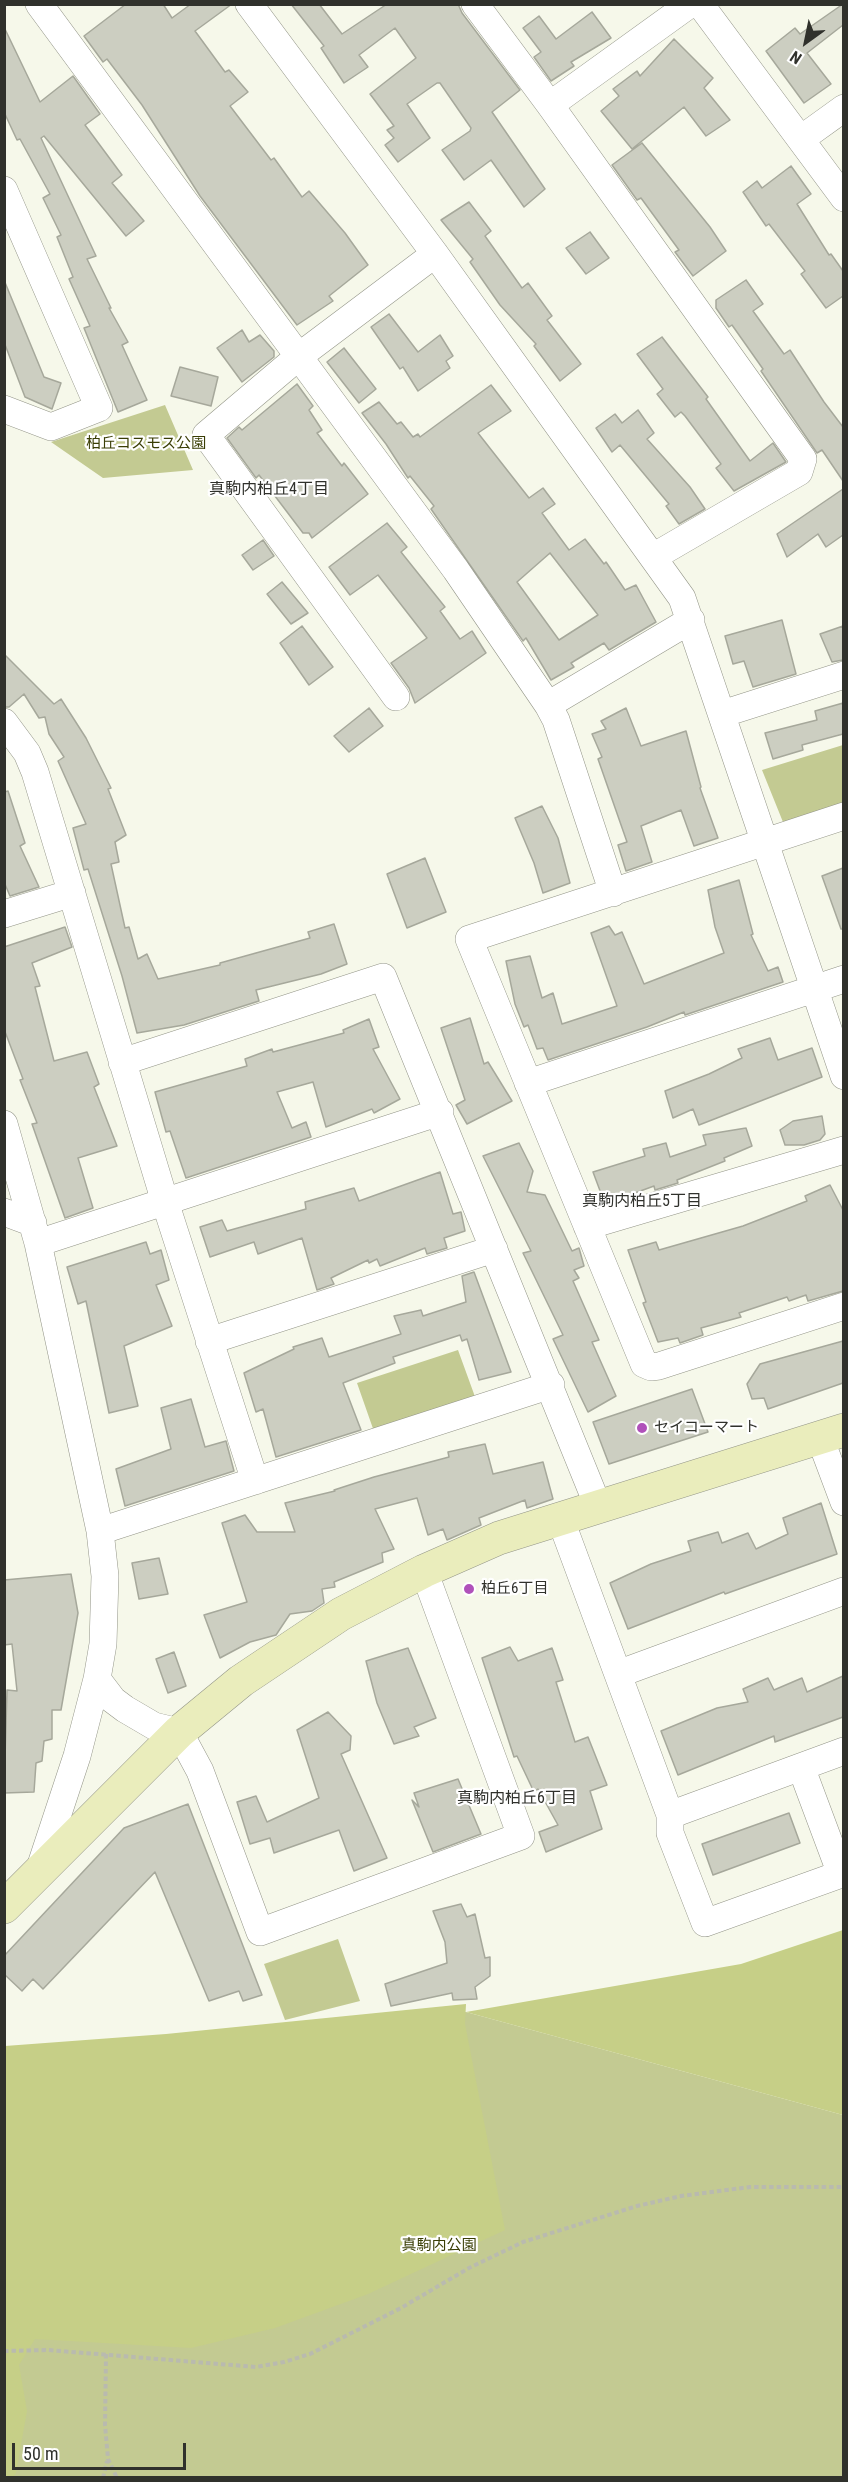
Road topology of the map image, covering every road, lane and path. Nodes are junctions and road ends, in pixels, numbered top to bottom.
1 (39, 4) edge
2 (249, 4) edge
3 (475, 4) edge
4 (690, 4) edge
5 (700, 4) edge
6 (550, 105) junction
7 (843, 108) edge
8 (801, 139) junction
9 (4, 190) edge
10 (843, 198) edge
11 (435, 254) junction
12 (298, 357) junction
13 (4, 409) edge
14 (653, 557) junction
15 (691, 620) junction
16 (843, 675) edge
17 (396, 696) dead end
18 (548, 705) junction
19 (722, 714) junction
20 (4, 722) edge
21 (843, 816) edge
22 (764, 842) junction
23 (72, 893) junction
24 (613, 893) junction
25 (4, 914) edge
26 (843, 980) edge
27 (813, 989) junction
28 (122, 1062) junction
29 (843, 1076) edge
30 (528, 1083) junction
31 (440, 1112) junction
32 (4, 1124) edge
33 (843, 1150) edge
34 (165, 1202) junction
35 (4, 1212) edge
36 (587, 1226) junction
37 (36, 1233) junction
38 (494, 1249) junction
39 (843, 1306) edge
40 (210, 1341) junction
41 (551, 1384) junction
42 (832, 1434) edge
43 (255, 1481) junction
44 (843, 1502) edge
45 (598, 1506) junction
46 (560, 1518) junction
47 (100, 1531) junction
48 (424, 1570) junction
49 (843, 1591) edge
50 (618, 1674) junction
51 (97, 1679) junction
52 (179, 1732) junction
53 (843, 1751) edge
54 (801, 1767) junction
55 (670, 1815) junction
56 (38, 1872) junction
57 (842, 1873) edge
58 (4, 1907) edge
59 (843, 2187) edge
60 (4, 2351) edge
61 (106, 2354) junction
62 (108, 2459) junction
63 (103, 2478) edge
64 (117, 2478) edge

1 - 12 street
2 - 11 street
3 - 6 street
4 - 6 street
5 - 8 street
6 - 14 street
7 - 8 street
8 - 10 street
9 - 13 street
11 - 12 street
11 - 14 street
12 - 17 street
12 - 18 street
14 - 15 street
15 - 18 street
15 - 19 street
16 - 19 street
18 - 24 street
19 - 22 street
20 - 23 street
21 - 22 street
22 - 24 street
22 - 27 street
23 - 25 street
23 - 28 street
24 - 30 street
26 - 27 street
27 - 29 street
27 - 30 street
28 - 31 street
28 - 34 street
30 - 36 street
31 - 34 street
31 - 38 street
32 - 37 street
33 - 36 street
34 - 37 street
34 - 40 street
35 - 37 street
36 - 39 street
37 - 47 street
38 - 40 street
38 - 41 street
40 - 43 street
41 - 43 street
41 - 45 street
42 - 44 street
42 - 45 street
43 - 47 street
45 - 46 street
46 - 48 street
46 - 50 street
47 - 51 street
48 - 52 street
48 - 52 street
49 - 50 street
50 - 55 street
51 - 52 street
51 - 56 street
52 - 56 street
53 - 54 street
54 - 55 street
54 - 57 street
55 - 57 street
56 - 58 street
59 - 61 path
60 - 61 path
61 - 62 path
62 - 63 path
62 - 64 path

